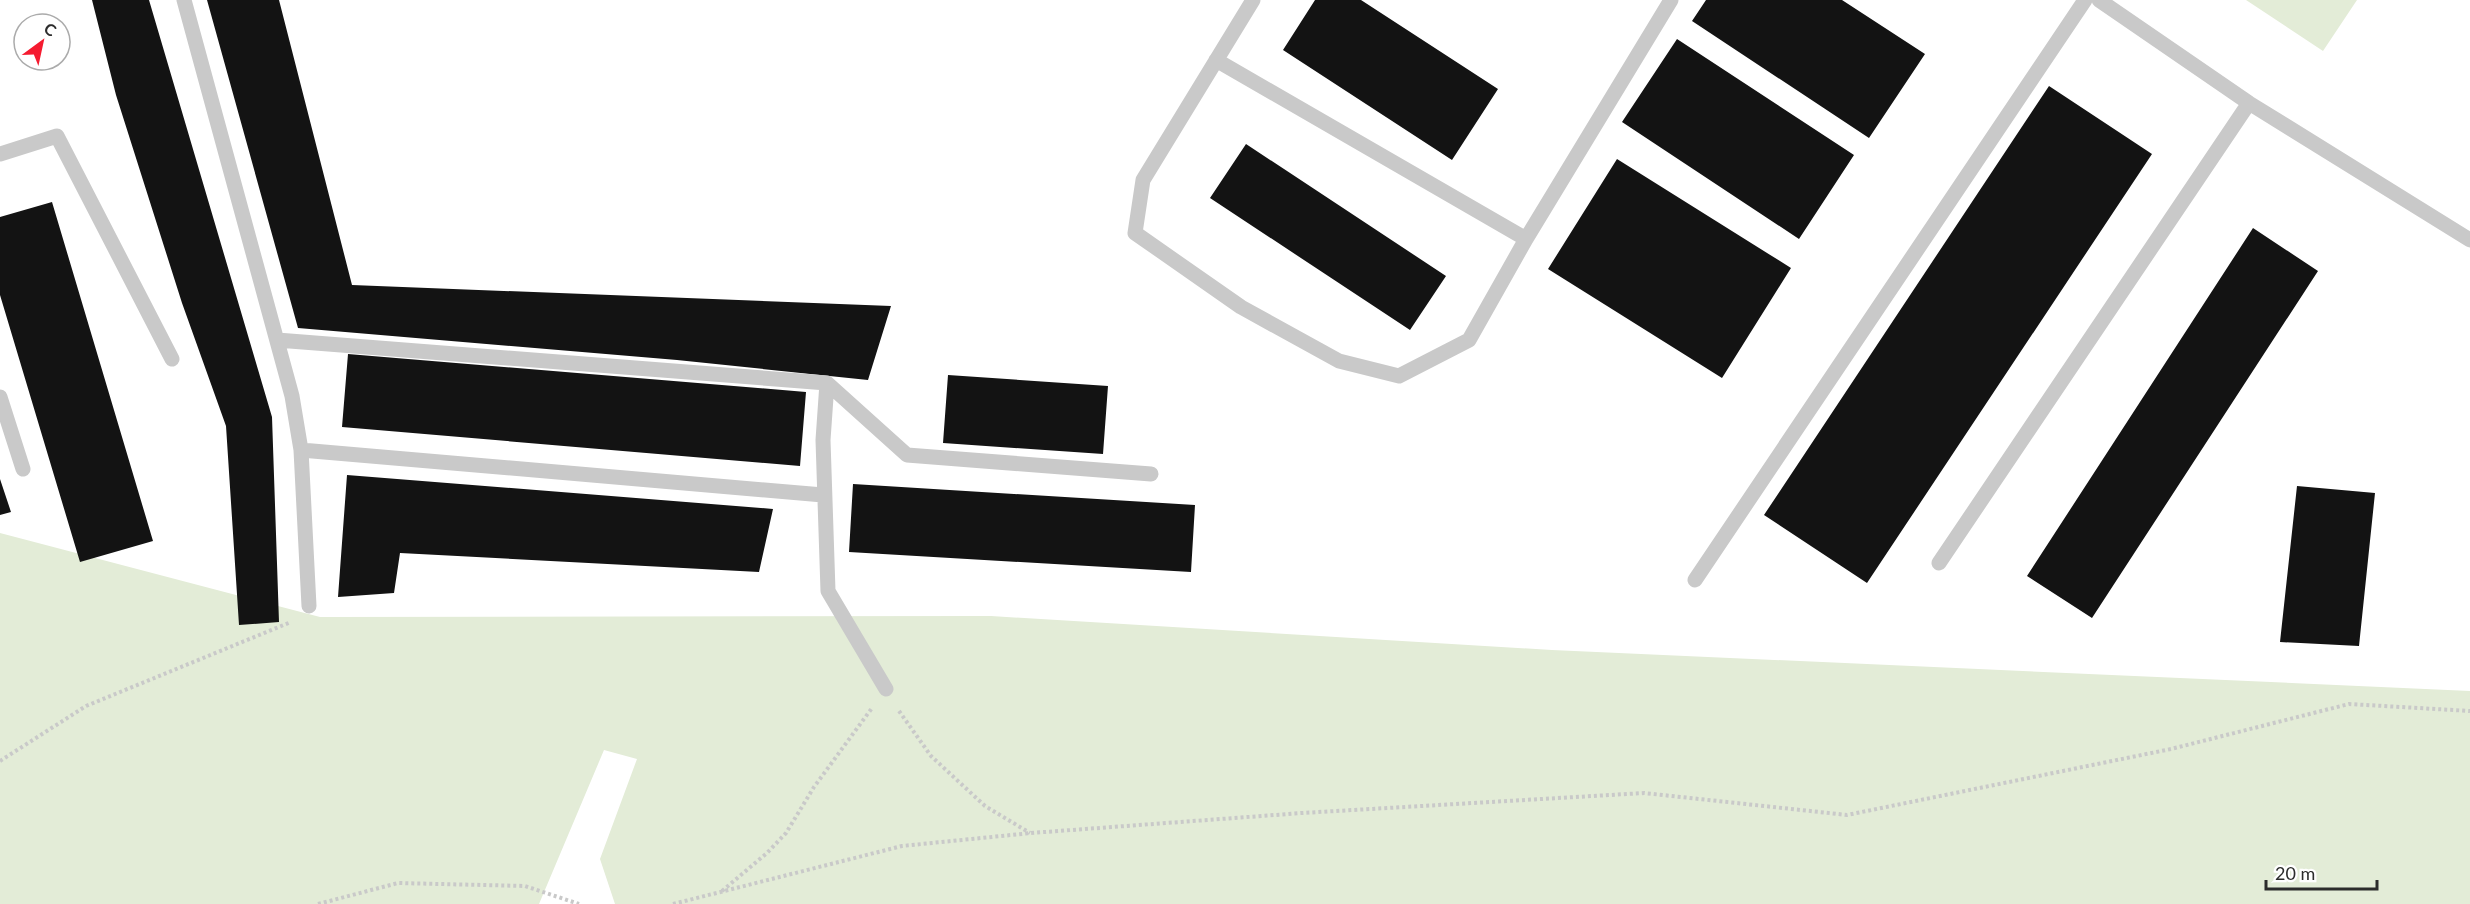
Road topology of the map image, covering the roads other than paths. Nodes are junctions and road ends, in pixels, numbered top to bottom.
1 (184, 0) edge
2 (1253, 0) edge
3 (1671, 0) edge
4 (2085, 0) edge
5 (2099, 0) edge
6 (1216, 60) junction
7 (2249, 103) junction
8 (0, 154) edge
9 (1526, 239) junction
10 (2470, 240) edge
11 (276, 340) junction
12 (172, 359) dead end
13 (827, 383) junction
14 (0, 397) edge
15 (301, 450) junction
16 (23, 469) dead end
17 (1151, 474) dead end
18 (823, 495) junction
19 (1939, 563) dead end
20 (1695, 580) dead end
21 (309, 606) road end
22 (886, 689) road end

1 - 11 lane
2 - 6 lane
3 - 9 lane
4 - 20 lane
5 - 7 lane
6 - 9 lane
6 - 9 lane
7 - 10 lane
7 - 19 lane
8 - 12 lane
11 - 13 lane
11 - 15 lane
13 - 17 lane
13 - 18 lane
14 - 16 lane
15 - 18 lane
15 - 21 lane
18 - 22 lane

